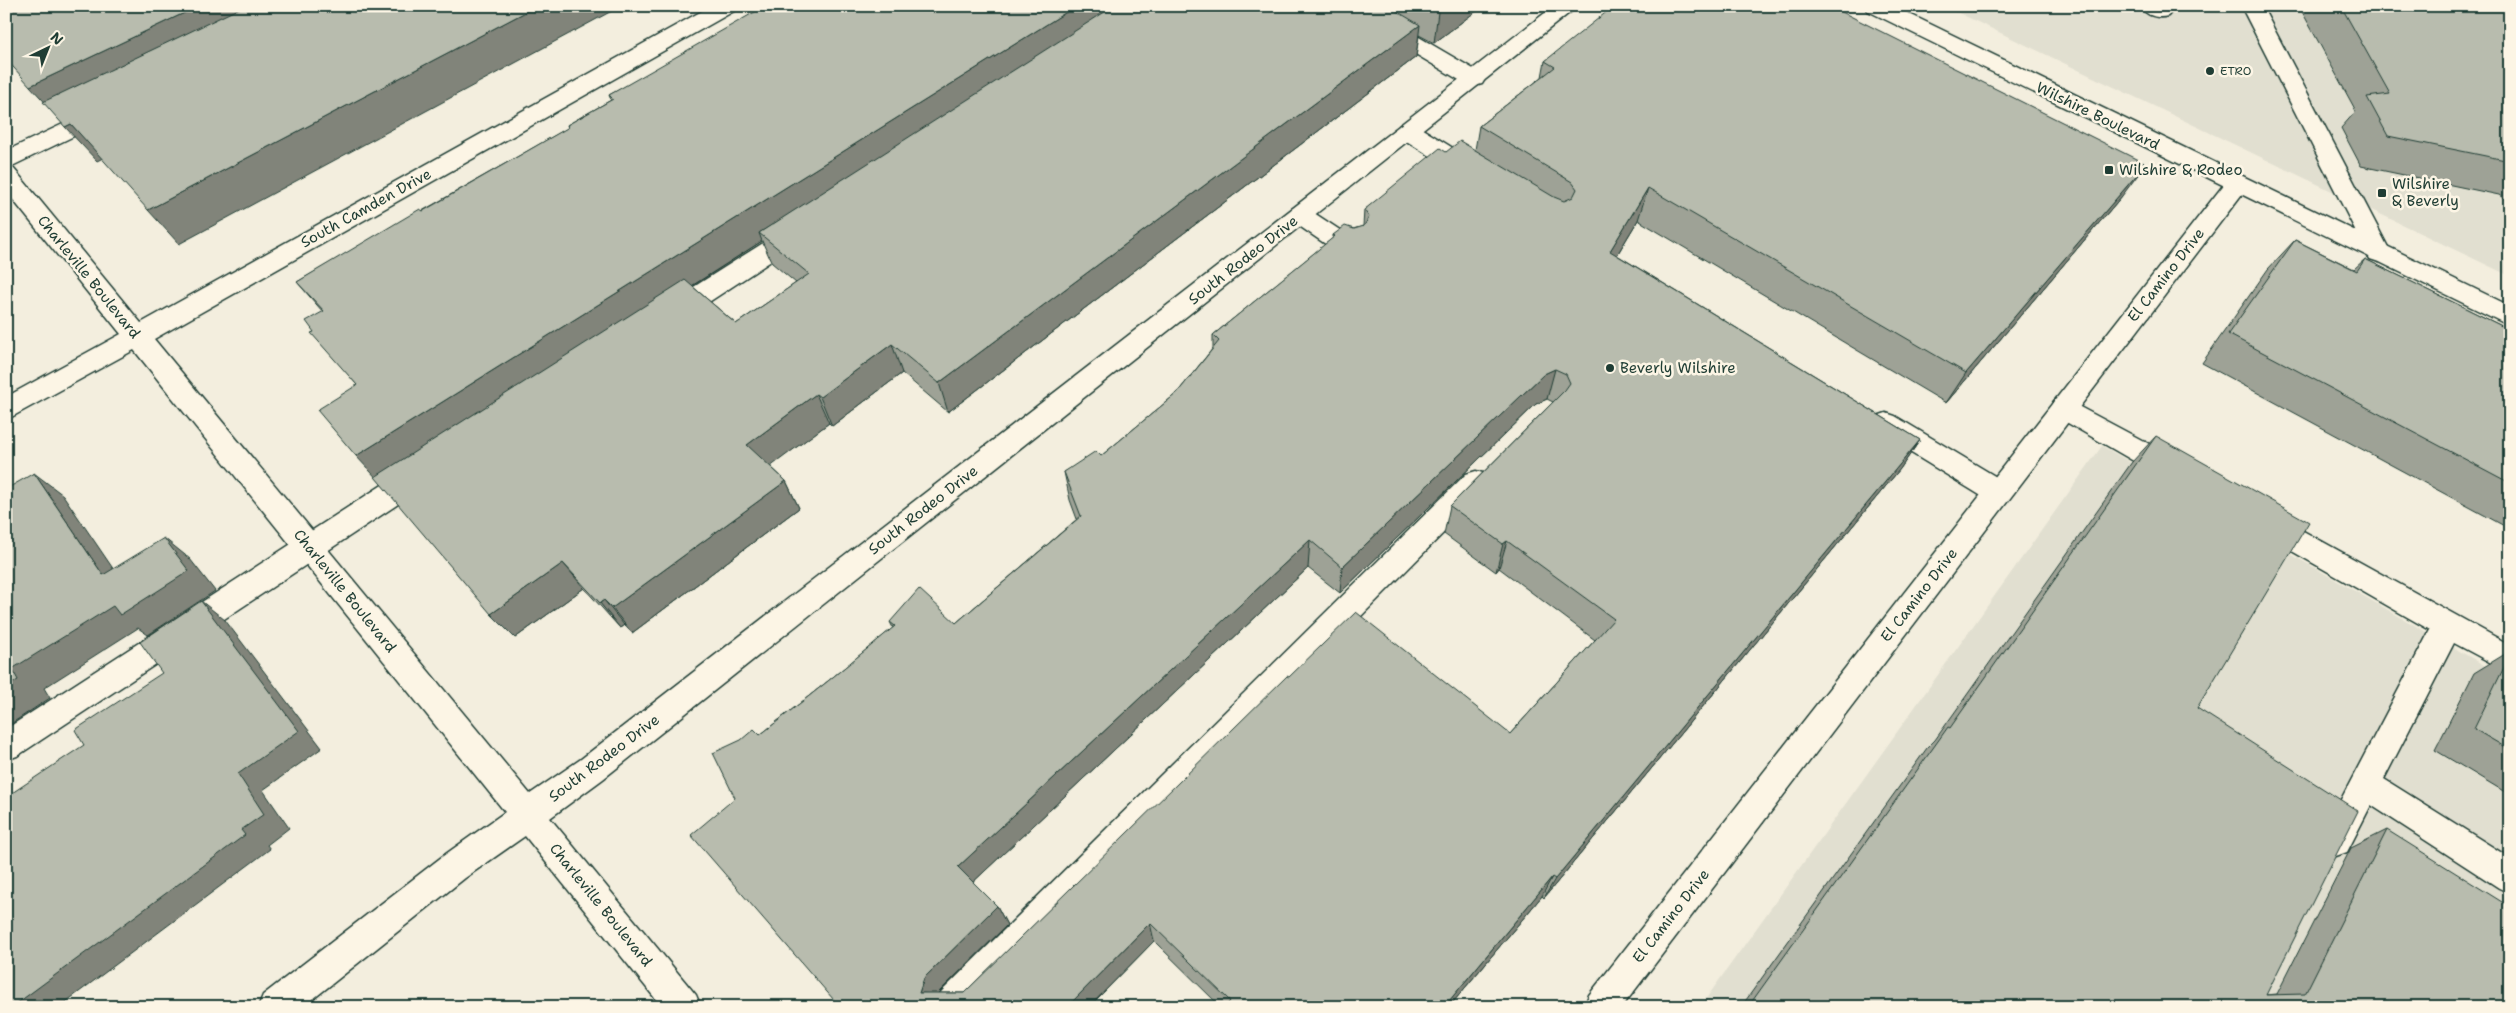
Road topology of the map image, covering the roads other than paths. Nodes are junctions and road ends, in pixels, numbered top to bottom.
1 (727, 6) edge
2 (1350, 6) edge
3 (1568, 6) edge
4 (1875, 6) edge
5 (2251, 6) edge
6 (1474, 79) junction
7 (116, 107) edge
8 (1408, 132) junction
9 (6, 161) edge
10 (6, 175) edge
11 (1491, 182) edge
12 (2236, 184) junction
13 (1300, 215) junction
14 (818, 219) edge
15 (1352, 250) edge
16 (2378, 253) junction
17 (2510, 317) edge
18 (650, 327) edge
19 (137, 337) junction
20 (2064, 408) junction
21 (1862, 409) edge
22 (6, 410) edge
23 (1497, 461) edge
24 (440, 462) edge
25 (2197, 483) edge
26 (1998, 492) junction
27 (2240, 507) edge
28 (309, 547) junction
29 (2448, 625) junction
30 (2510, 660) edge
31 (6, 746) edge
32 (2365, 784) junction
33 (527, 815) junction
34 (2321, 870) edge
35 (2510, 877) edge
36 (275, 1007) edge
37 (684, 1007) edge
38 (950, 1007) edge
39 (1601, 1007) edge

1 - 19 street, South Camden Drive
2 - 6 street
3 - 6 street, South Rodeo Drive
4 - 12 street, Wilshire Boulevard
5 - 16 street
6 - 8 street, South Rodeo Drive
7 - 9 street
8 - 11 street
8 - 13 street, South Rodeo Drive
10 - 19 street, Charleville Boulevard
12 - 16 street, Wilshire Boulevard
12 - 20 street, El Camino Drive
13 - 15 street
13 - 33 street, South Rodeo Drive
14 - 18 street
16 - 17 street, Wilshire Boulevard
19 - 22 street, South Camden Drive
19 - 28 street, Charleville Boulevard
20 - 25 street
20 - 26 street, El Camino Drive
21 - 26 street
23 - 38 street
24 - 28 street
26 - 39 street, El Camino Drive
27 - 29 street
28 - 31 street
28 - 33 street, Charleville Boulevard
29 - 30 street
29 - 32 street
32 - 34 street
32 - 35 street
33 - 36 street, South Rodeo Drive
33 - 37 street, Charleville Boulevard

